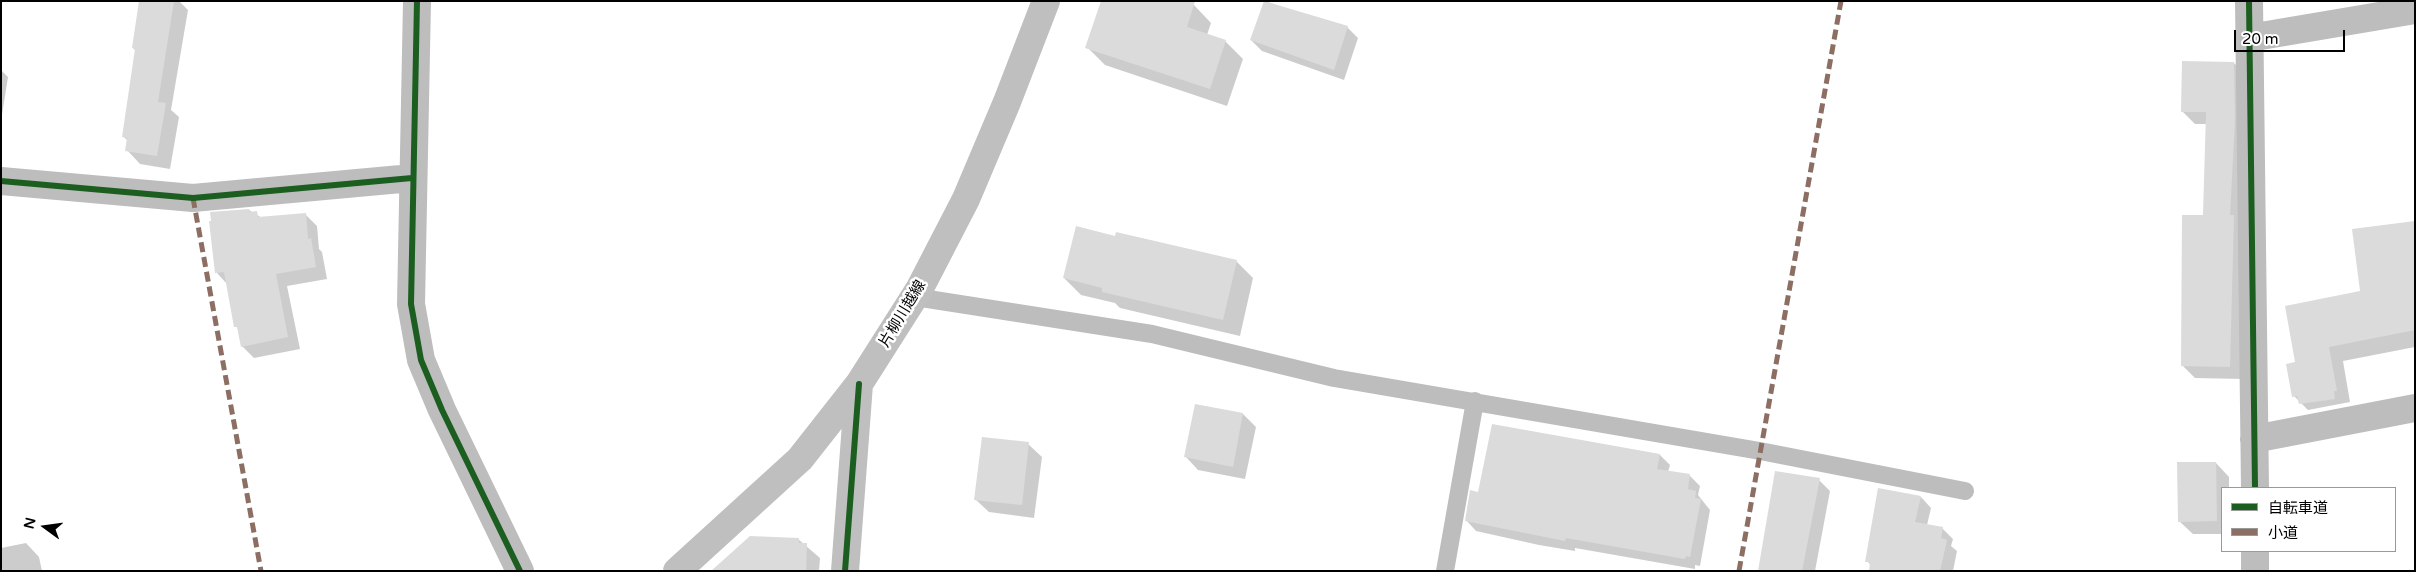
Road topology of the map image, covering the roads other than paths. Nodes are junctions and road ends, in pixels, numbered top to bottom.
1 (417, 1) edge
2 (1046, 1) edge
3 (2249, 1) edge
4 (2415, 10) edge
5 (2249, 38) junction
6 (412, 178) junction
7 (1, 181) edge
8 (915, 297) junction
9 (859, 384) junction
10 (1475, 401) junction
11 (2415, 408) edge
12 (2254, 439) junction
13 (2255, 487) edge
14 (1965, 491) dead end
15 (2255, 552) edge
16 (520, 571) edge
17 (677, 571) edge
18 (845, 571) edge
19 (1445, 571) edge
20 (2256, 571) edge

1 - 6 street
2 - 8 main road, 片柳川越線
3 - 5 street
4 - 5 street
5 - 12 street
6 - 7 street
6 - 16 street
8 - 9 main road, 片柳川越線
8 - 10 lane
9 - 17 main road, 片柳川越線
9 - 18 main road
10 - 14 lane
10 - 19 lane
11 - 12 street
12 - 13 street
15 - 20 street

